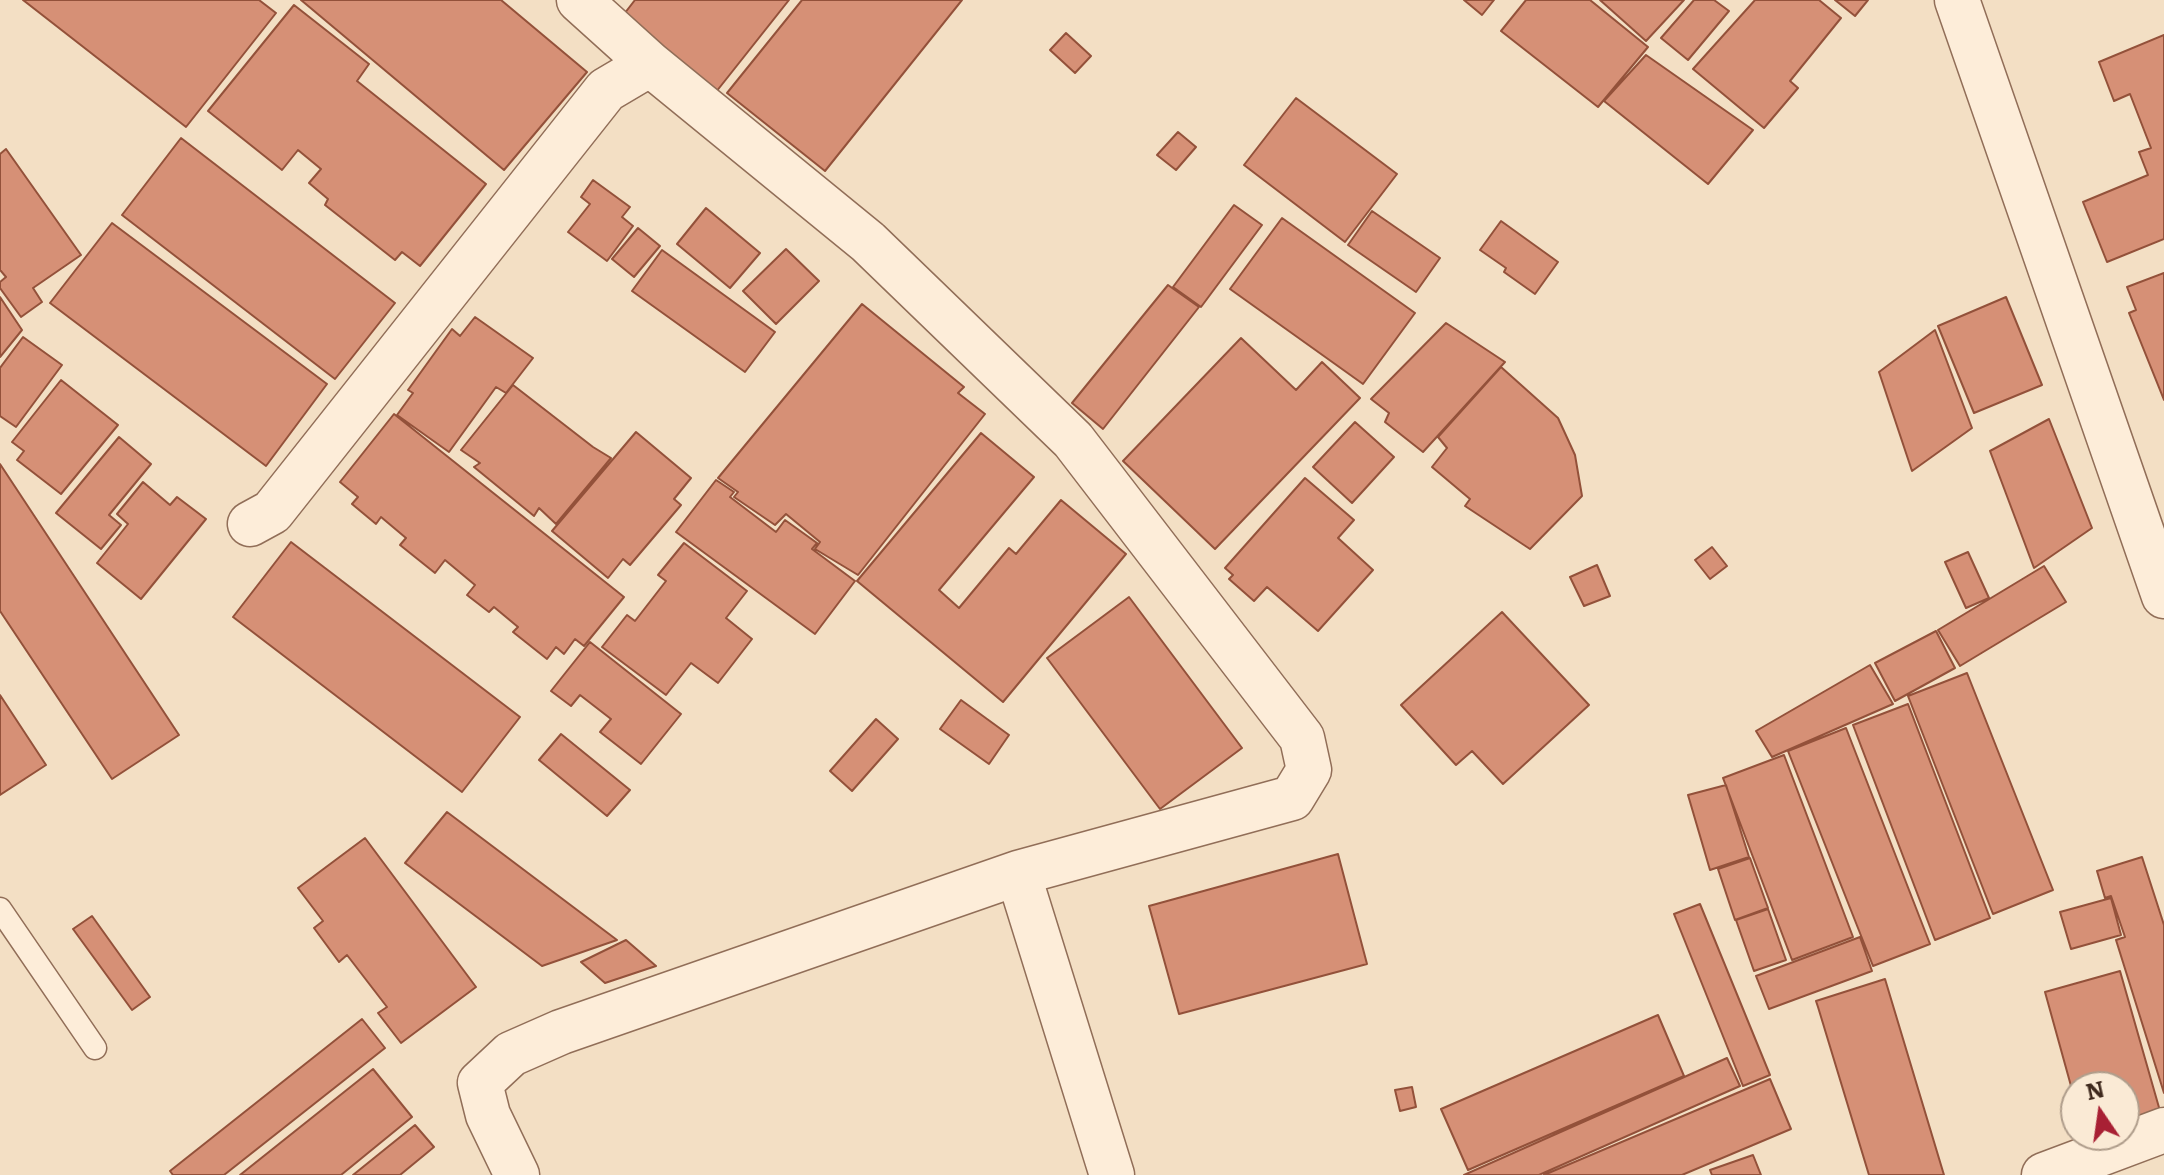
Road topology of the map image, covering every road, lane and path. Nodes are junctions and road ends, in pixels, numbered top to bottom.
1 (579, 0) edge
2 (1957, 0) edge
3 (650, 64) junction
4 (250, 524) dead end
5 (2164, 596) edge
6 (1018, 873) junction
7 (0, 909) edge
8 (95, 1048) dead end
9 (2164, 1130) edge
10 (517, 1175) edge
11 (1112, 1175) edge
12 (2044, 1175) edge

1 - 3 street
2 - 5 street
3 - 4 street
3 - 6 street
6 - 10 street
6 - 11 street
7 - 8 lane
9 - 12 street

